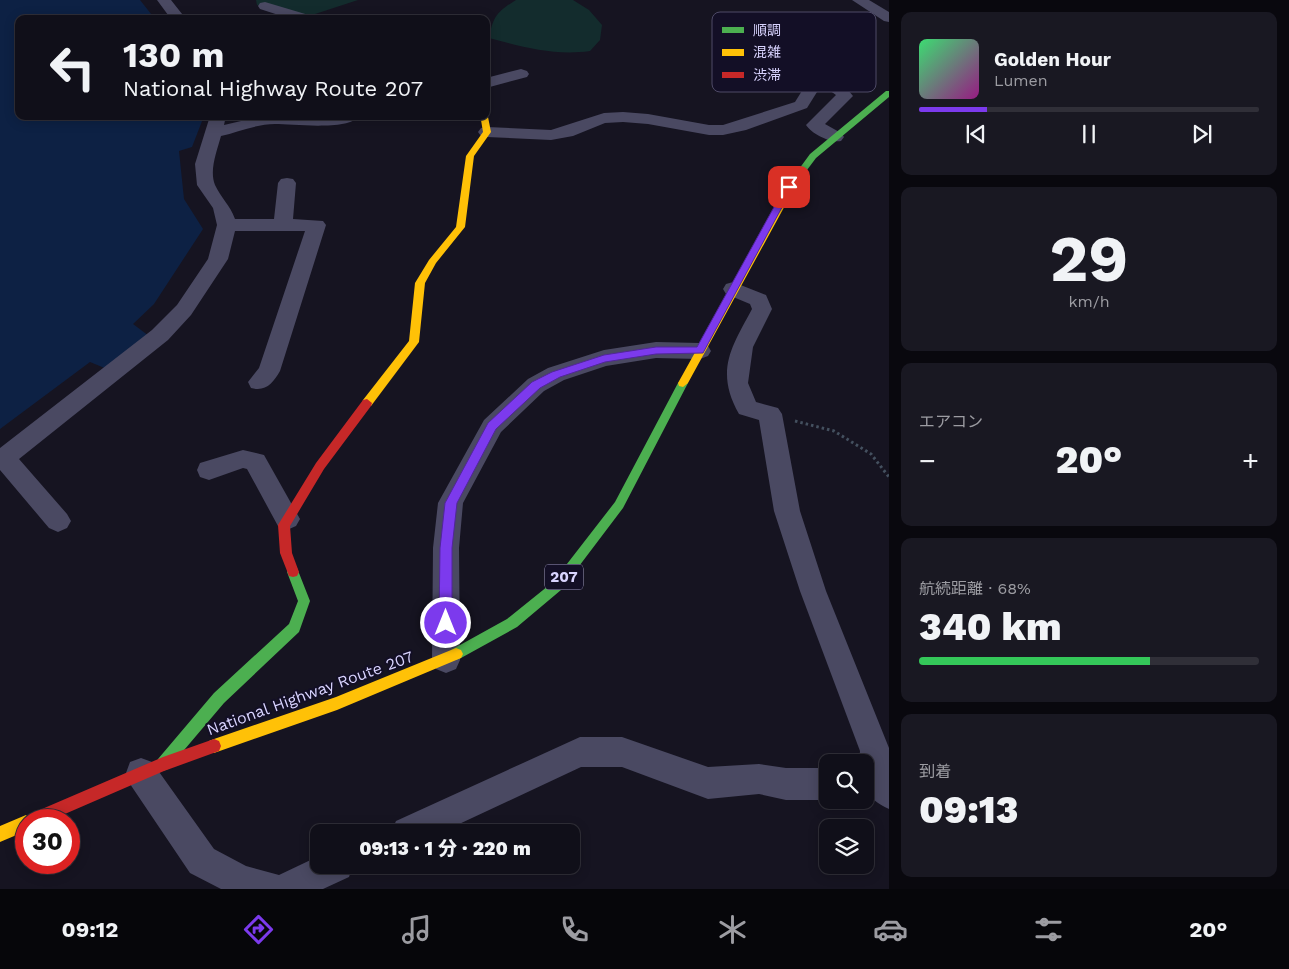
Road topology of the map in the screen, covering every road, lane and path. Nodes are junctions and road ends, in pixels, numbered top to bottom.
1 (164, 0) edge
2 (859, 0) edge
3 (264, 6) dead end
4 (176, 15) edge
5 (294, 15) edge
6 (889, 18) edge
7 (521, 74) dead end
8 (490, 82) edge
9 (809, 92) edge
10 (843, 92) edge
11 (889, 93) edge
12 (261, 120) edge
13 (216, 124) edge
14 (484, 124) edge
15 (835, 137) junction
16 (287, 183) dead end
17 (283, 224) junction
18 (227, 225) junction
19 (733, 289) junction
20 (700, 350) junction
21 (259, 382) dead end
22 (770, 414) junction
23 (2, 459) edge
24 (209, 470) dead end
25 (889, 476) edge
26 (287, 519) junction
27 (58, 521) dead end
28 (446, 660) junction
29 (152, 769) junction
30 (876, 782) edge
31 (819, 784) edge
32 (59, 809) edge
33 (423, 824) edge
34 (15, 828) edge
35 (0, 834) edge
36 (318, 874) edge
37 (272, 889) edge
38 (286, 889) edge

1 - 4 street
2 - 6 street
3 - 5 street
7 - 8 street
9 - 14 street
10 - 15 street
11 - 15 main road, National Highway Route 207 / 207
12 - 13 street
13 - 18 street
14 - 26 main road
15 - 19 main road, National Highway Route 207 / 207
16 - 17 street
17 - 18 street
17 - 21 street
18 - 23 street
19 - 20 main road, National Highway Route 207 / 207
19 - 22 street
20 - 28 main road, National Highway Route 207 / 207
20 - 28 street
22 - 25 path
22 - 30 street
23 - 27 street
24 - 26 street
26 - 29 main road
28 - 29 main road, National Highway Route 207 / 207
29 - 32 main road, National Highway Route 207 / 207
29 - 37 street
31 - 33 street
34 - 35 main road
36 - 38 street

